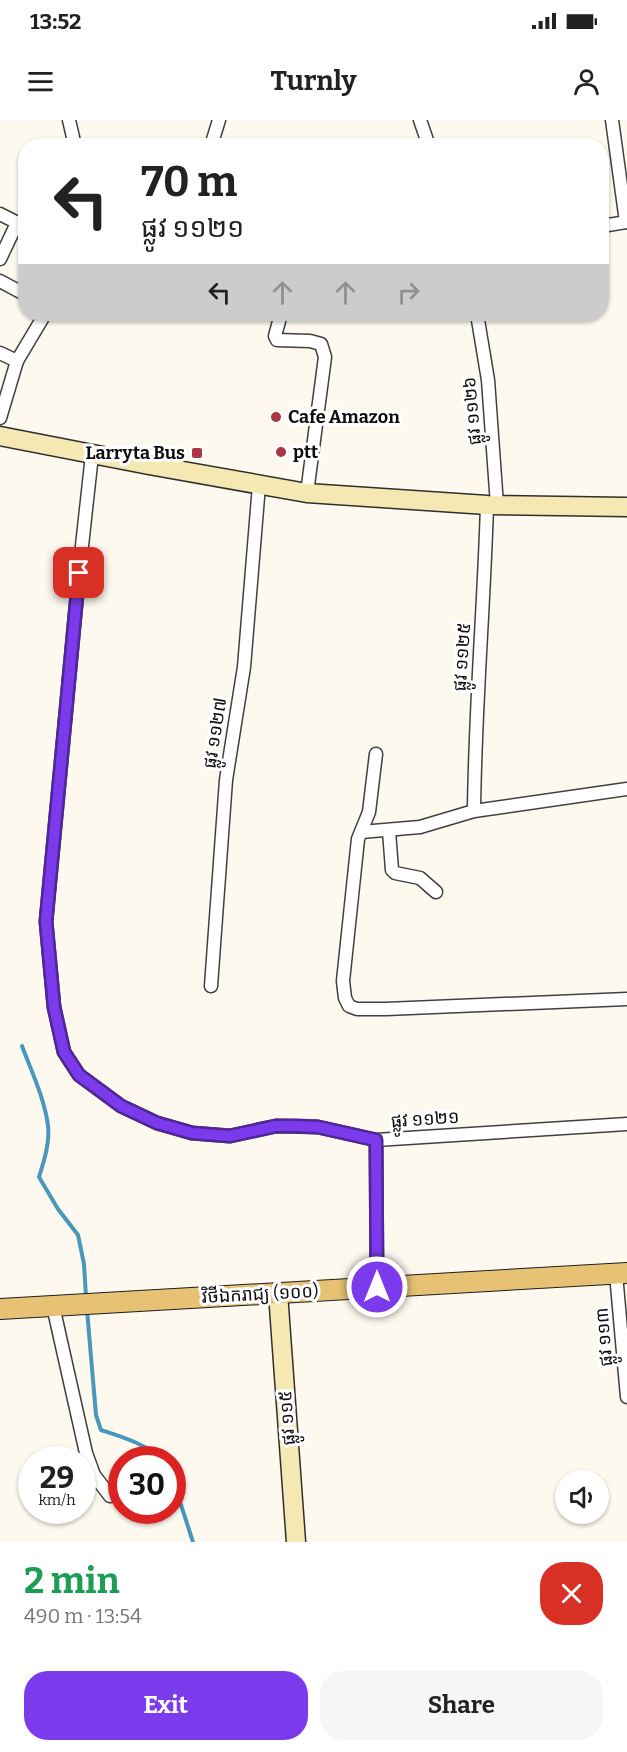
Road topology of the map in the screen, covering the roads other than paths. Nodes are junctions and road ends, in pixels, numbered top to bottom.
1 (69, 120) edge
2 (219, 120) edge
3 (420, 120) edge
4 (612, 120) edge
5 (73, 138) edge
6 (213, 138) edge
7 (426, 138) edge
8 (622, 149) edge
9 (0, 214) edge
10 (627, 222) edge
11 (18, 223) edge
12 (609, 225) edge
13 (18, 230) edge
14 (0, 259) edge
15 (0, 281) edge
16 (18, 291) edge
17 (41, 321) edge
18 (279, 321) edge
19 (478, 321) edge
20 (0, 353) edge
21 (17, 361) junction
22 (0, 418) edge
23 (0, 436) edge
24 (92, 455) junction
25 (259, 485) junction
26 (307, 493) junction
27 (492, 505) junction
28 (627, 507) edge
29 (376, 754) dead end
30 (627, 789) edge
31 (474, 811) junction
32 (390, 831) junction
33 (361, 832) junction
34 (436, 892) dead end
35 (211, 986) dead end
36 (627, 999) edge
37 (627, 1124) edge
38 (376, 1140) junction
39 (622, 1273) edge
40 (377, 1287) junction
41 (279, 1293) junction
42 (62, 1305) junction
43 (0, 1309) edge
44 (627, 1397) edge
45 (108, 1493) edge
46 (296, 1542) edge

1 - 5 street
2 - 6 street
3 - 7 street
4 - 8 street
8 - 10 street
9 - 11 street
10 - 12 street
13 - 14 street
15 - 16 street
17 - 21 street
18 - 26 street
19 - 27 street, ផ្លូវ ១១២៦
20 - 21 street
21 - 22 street
23 - 24 main road
24 - 25 main road
24 - 38 street, ផ្លូវ ១១២១
25 - 26 main road
25 - 35 street, ផ្លូវ ១១២៧
26 - 27 main road
27 - 28 main road
27 - 31 street, ផ្លូវ ១១២៥
29 - 33 street
30 - 31 street
31 - 32 street
32 - 33 street
32 - 34 street
33 - 36 street
37 - 38 street, ផ្លូវ ១១២១
38 - 40 street
39 - 40 main road, វិថីឯករាជ្យ (១០០)
39 - 44 street, ផ្លូវ ១១៣
40 - 41 main road, វិថីឯករាជ្យ (១០០)
41 - 42 main road, វិថីឯករាជ្យ (១០០)
41 - 46 main road, ផ្លូវ ១១៥
42 - 43 main road, វិថីឯករាជ្យ (១០០)
42 - 45 street

